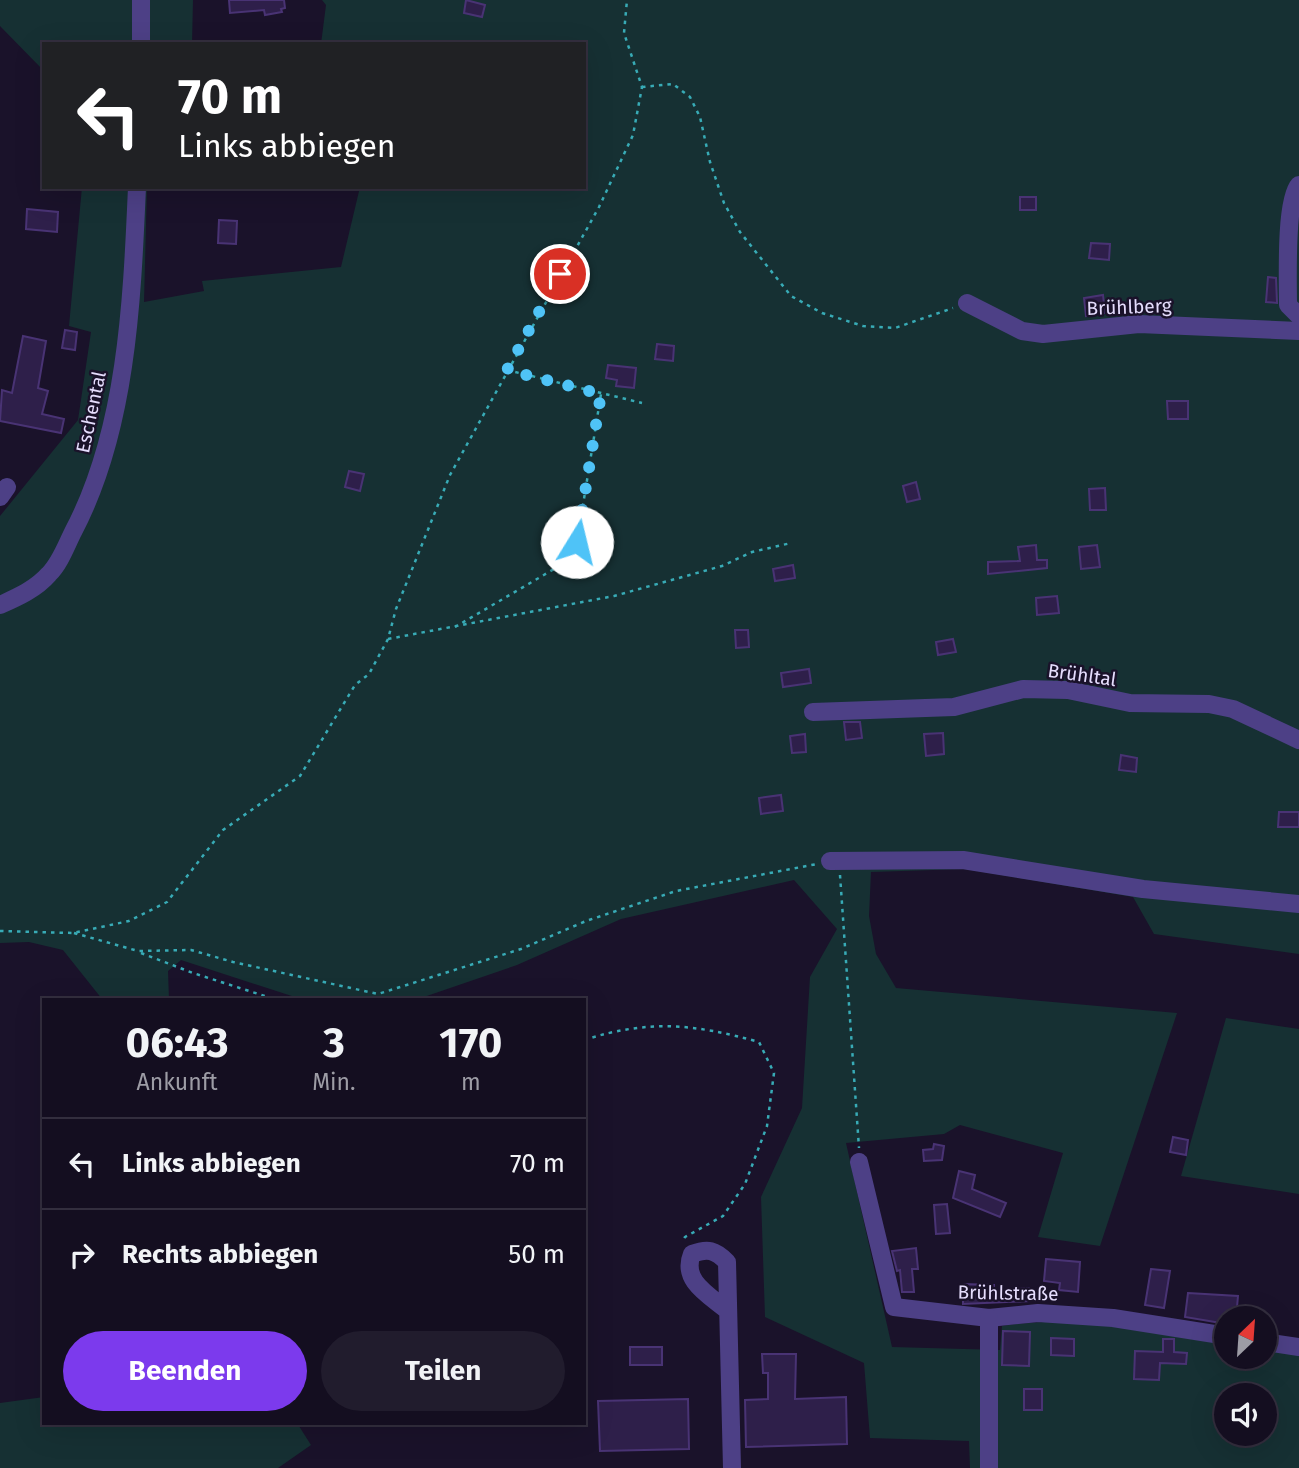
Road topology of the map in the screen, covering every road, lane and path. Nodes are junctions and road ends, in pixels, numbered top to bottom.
1 (141, 0) edge
2 (627, 0) edge
3 (141, 42) edge
4 (642, 88) junction
5 (1299, 185) edge
6 (137, 189) edge
7 (1293, 280) edge
8 (967, 303) joint
9 (1299, 316) edge
10 (1299, 331) edge
11 (507, 370) junction
12 (601, 394) junction
13 (642, 403) dead end
14 (791, 543) dead end
15 (0, 606) edge
16 (451, 629) junction
17 (388, 639) junction
18 (813, 712) dead end
19 (1299, 740) edge
20 (835, 861) junction
21 (1299, 904) edge
22 (0, 931) edge
23 (73, 933) junction
24 (138, 951) junction
25 (271, 998) edge
26 (586, 1040) edge
27 (859, 1162) joint
28 (679, 1245) dead end
29 (728, 1311) dead end
30 (989, 1318) junction
31 (1214, 1334) edge
32 (1278, 1344) edge
33 (1299, 1348) edge
34 (732, 1468) edge
35 (989, 1468) edge

1 - 3 street
2 - 4 path
4 - 8 path
4 - 11 path
5 - 7 street
6 - 15 street, Eschental
7 - 9 street
8 - 10 street, Brühlberg
11 - 12 path
11 - 17 path
12 - 13 path
12 - 16 path
14 - 16 path
16 - 17 path
17 - 23 path
18 - 19 street, Brühltal
20 - 21 street
20 - 24 path
20 - 27 path
22 - 23 path
23 - 24 path
24 - 25 path
26 - 28 path
27 - 30 street, Brühlstraße
29 - 34 street
30 - 31 street, Brühlstraße
30 - 35 street
32 - 33 street

